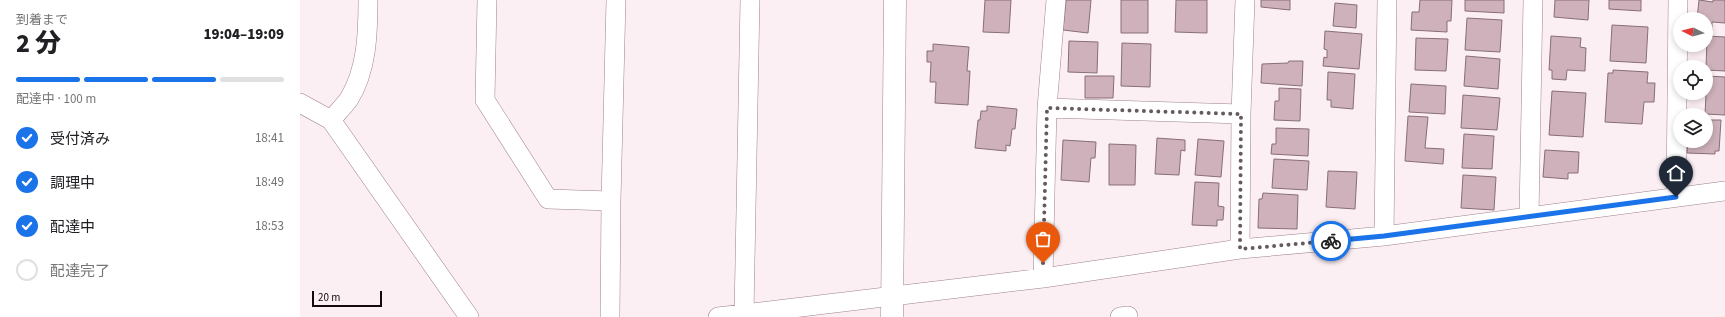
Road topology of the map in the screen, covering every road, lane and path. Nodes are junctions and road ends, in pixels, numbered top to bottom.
1 (368, 0) edge
2 (487, 0) edge
3 (616, 0) edge
4 (750, 0) edge
5 (895, 0) edge
6 (1056, 0) edge
7 (1245, 0) edge
8 (1387, 0) edge
9 (1533, 0) edge
10 (1678, 0) edge
11 (300, 103) edge
12 (1047, 108) junction
13 (1241, 114) junction
14 (331, 120) junction
15 (1725, 191) edge
16 (1676, 197) junction
17 (610, 201) junction
18 (1529, 216) junction
19 (1384, 236) junction
20 (1240, 249) junction
21 (1043, 278) junction
22 (892, 296) junction
23 (744, 314) junction
24 (469, 317) edge
25 (610, 317) edge
26 (718, 317) edge
27 (892, 317) edge

1 - 14 street
2 - 17 street
3 - 17 street
4 - 23 street
5 - 22 street
6 - 12 street
7 - 13 street
8 - 19 street
9 - 18 street
10 - 16 street
11 - 14 street
12 - 13 street
12 - 21 street
13 - 20 street
14 - 24 street
15 - 16 street
16 - 18 street
17 - 25 street
18 - 19 street
19 - 20 street
20 - 21 street
21 - 22 street
22 - 23 street
22 - 27 street
23 - 26 street

